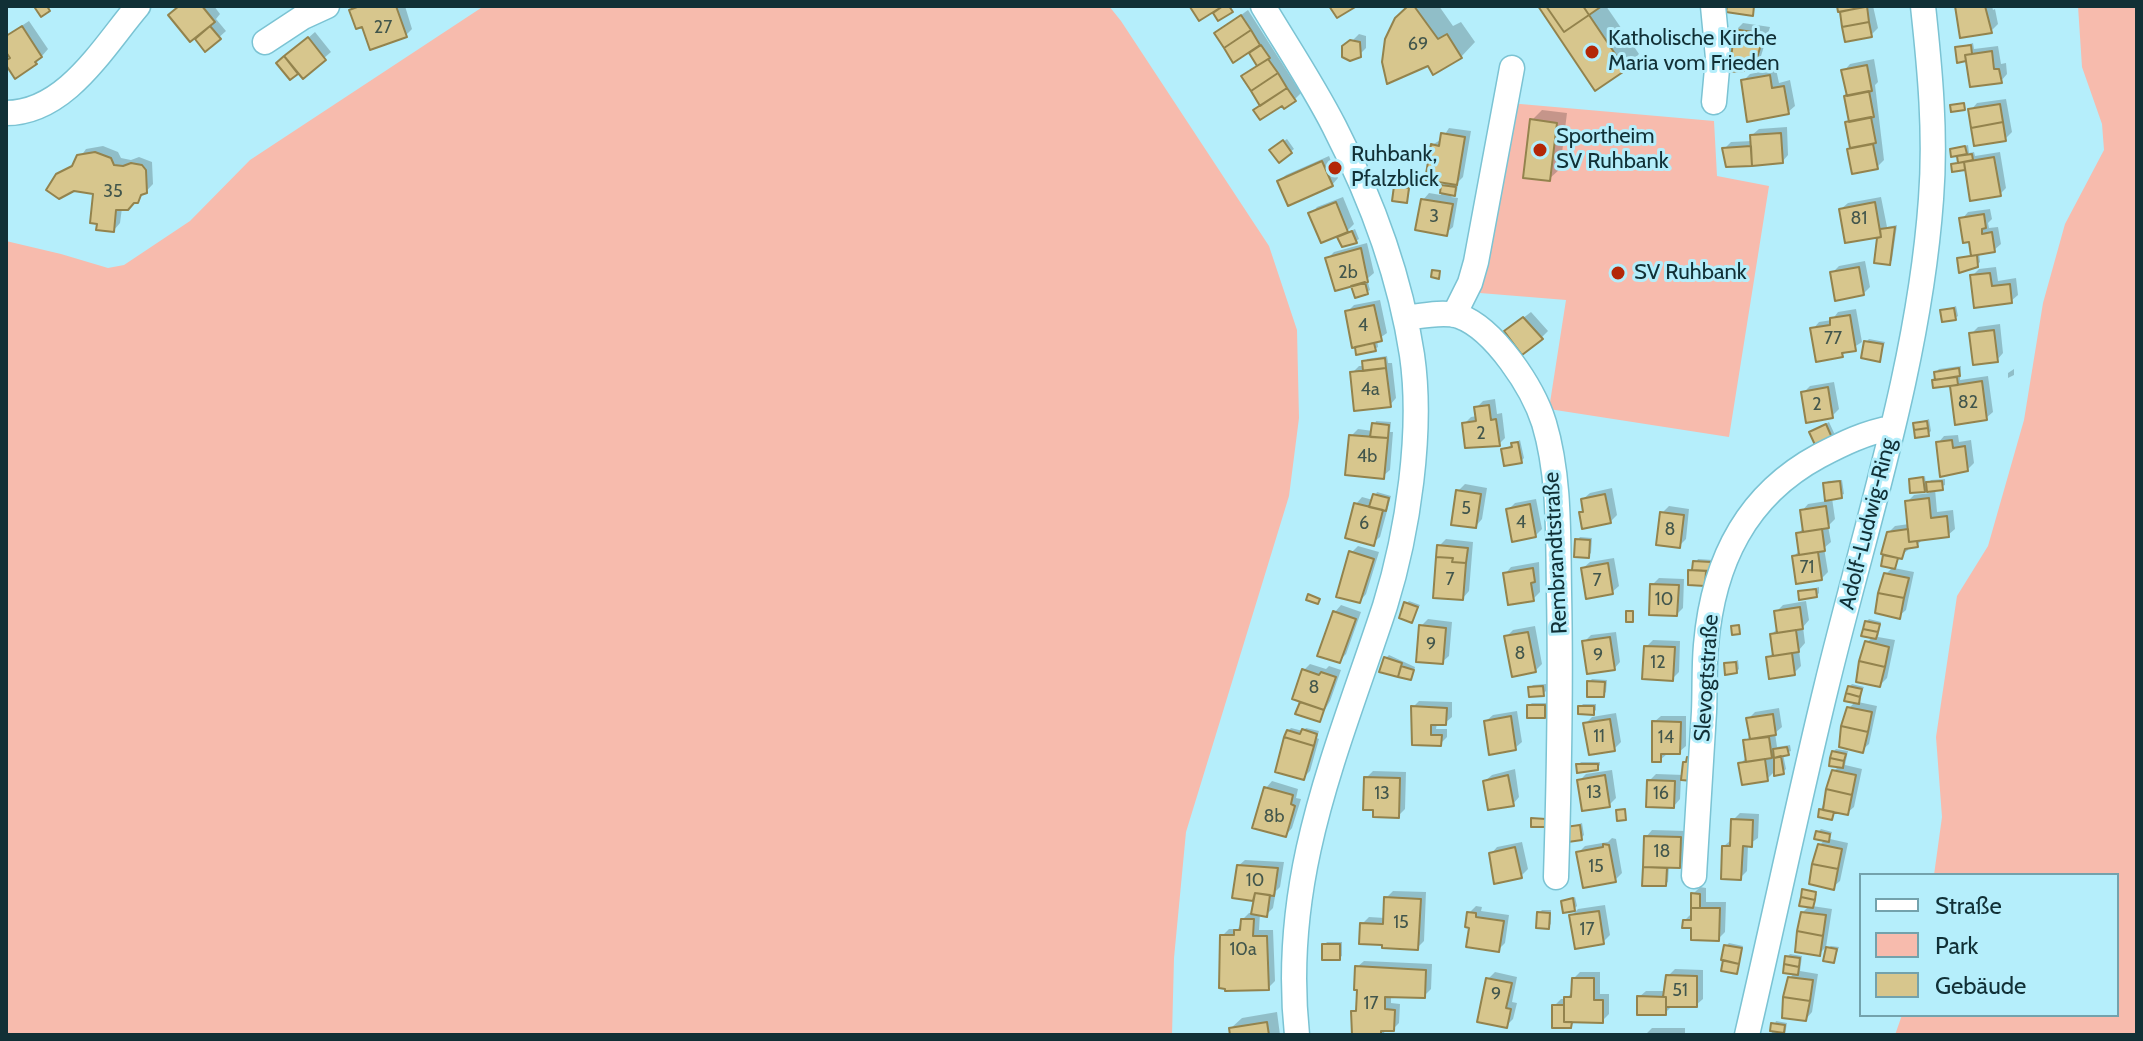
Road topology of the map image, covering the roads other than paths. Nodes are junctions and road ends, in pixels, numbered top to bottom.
1 (138, 6) edge
2 (327, 6) edge
3 (1263, 6) edge
4 (1713, 6) edge
5 (1923, 6) edge
6 (265, 42) dead end
7 (1512, 68) dead end
8 (1714, 102) dead end
9 (6, 113) edge
10 (1454, 315) junction
11 (1405, 318) junction
12 (1892, 428) junction
13 (1694, 876) dead end
14 (1556, 877) dead end
15 (1297, 1035) edge
16 (1747, 1035) edge

1 - 9 street
2 - 6 street
3 - 11 street
4 - 8 street
5 - 12 street, Adolf-Ludwig-Ring
7 - 10 street
10 - 11 street
10 - 14 street, Rembrandtstraße
11 - 15 street
12 - 13 street, Slevogtstraße
12 - 16 street, Adolf-Ludwig-Ring

